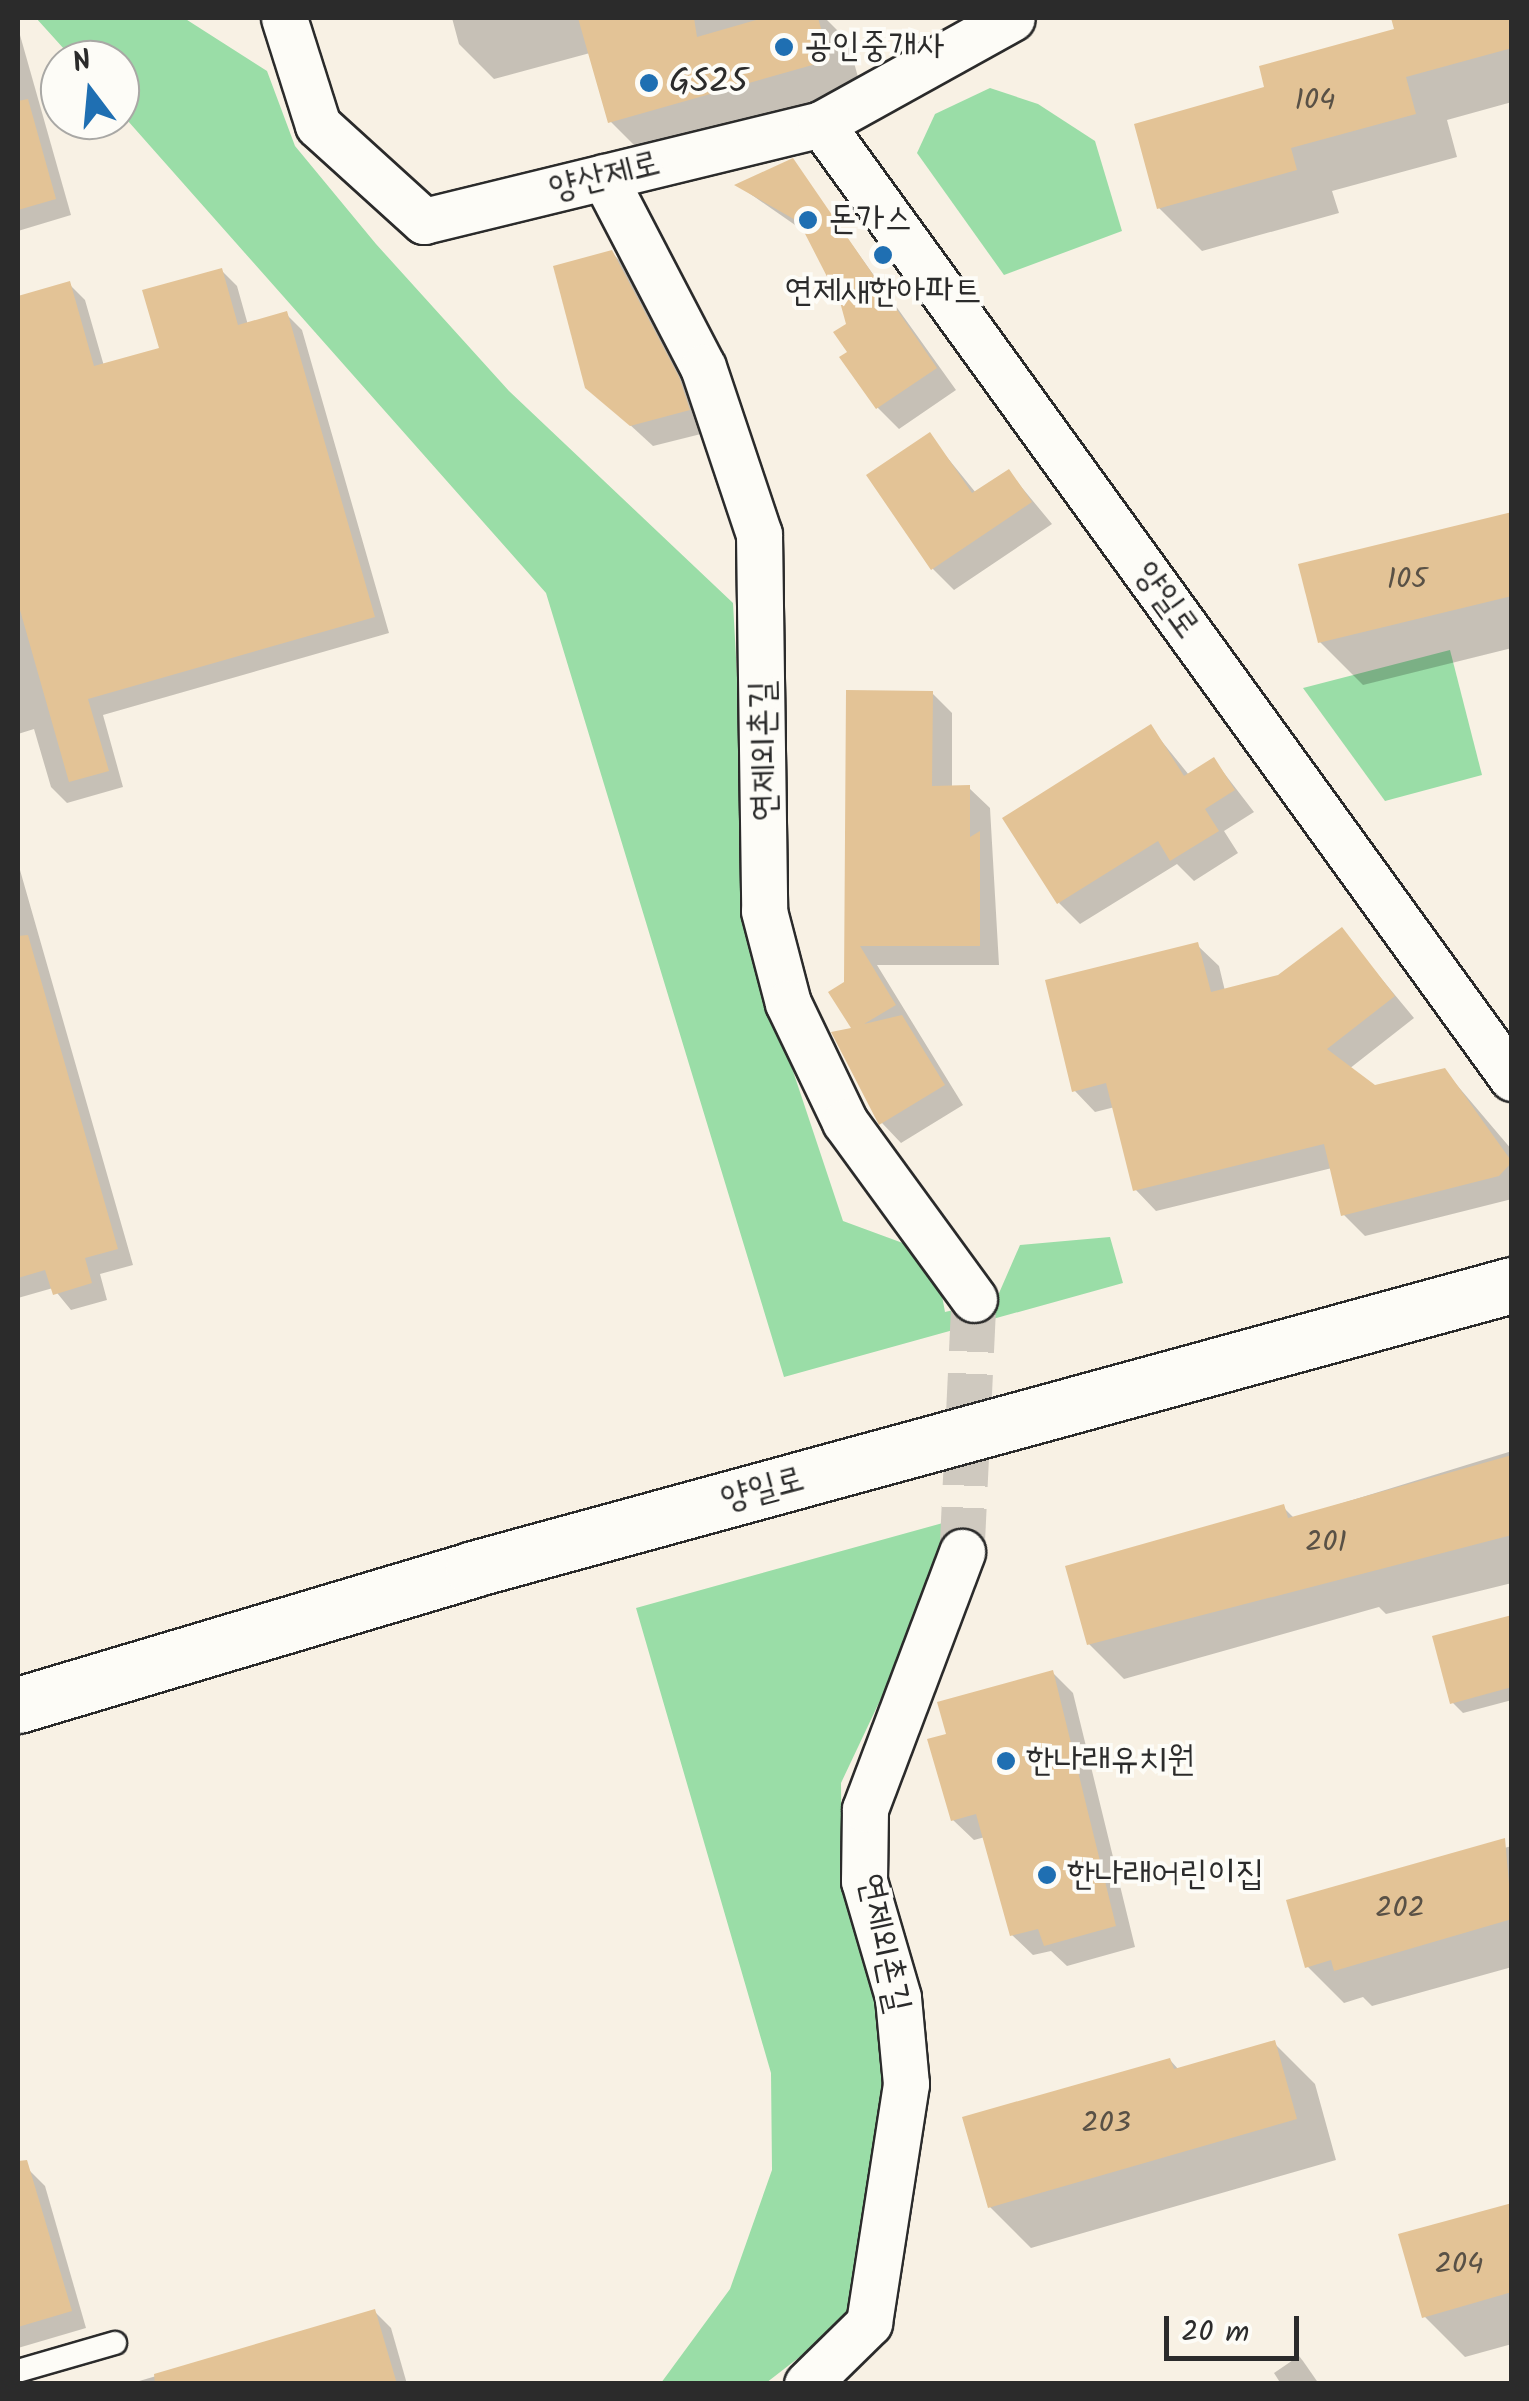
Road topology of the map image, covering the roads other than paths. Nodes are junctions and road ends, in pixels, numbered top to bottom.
1 (284, 18) edge
2 (1012, 18) edge
3 (821, 124) junction
4 (604, 177) junction
5 (1512, 1078) edge
6 (1512, 1285) edge
7 (974, 1299) tunnel mouth
8 (962, 1552) tunnel mouth
9 (18, 1705) edge
10 (115, 2343) dead end
11 (18, 2371) edge
12 (807, 2384) edge

1 - 4 street, 양산제로
2 - 3 street, 양산제로
3 - 4 street, 양산제로
3 - 5 street, 양일로
4 - 7 street, 연제외촌길
6 - 9 main road, 양일로
8 - 12 street, 연제외촌길
10 - 11 lane

